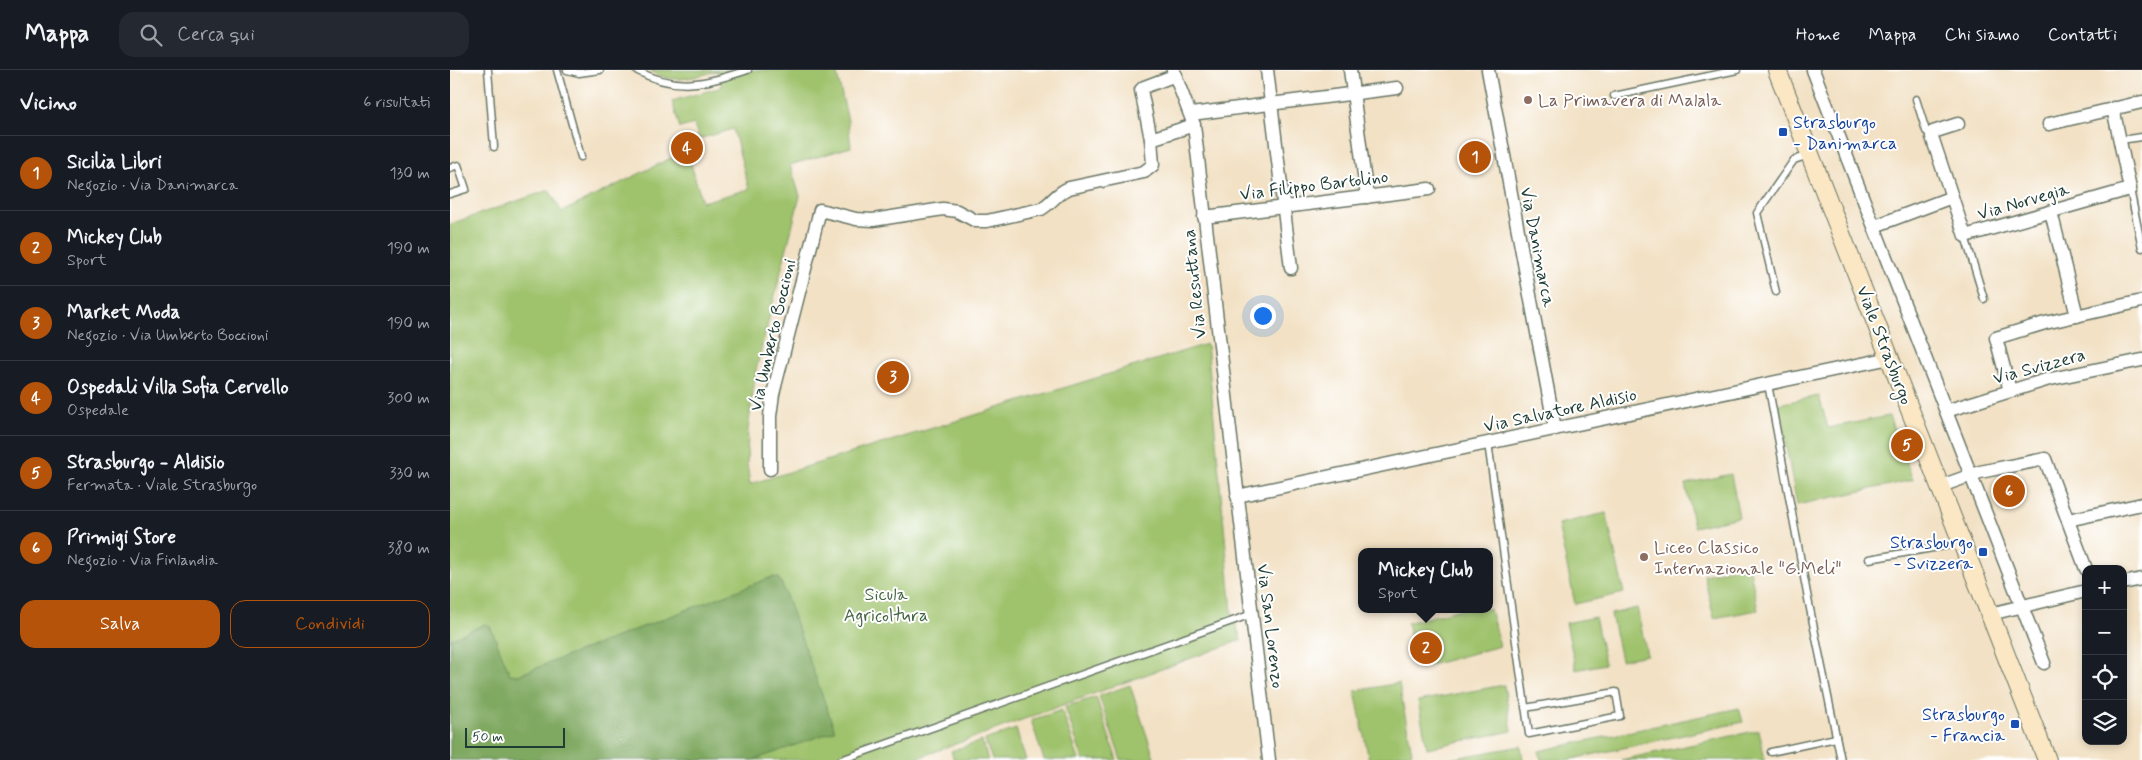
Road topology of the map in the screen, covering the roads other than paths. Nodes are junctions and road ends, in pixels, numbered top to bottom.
1 (488, 70) edge
2 (557, 70) edge
3 (567, 70) edge
4 (600, 70) edge
5 (636, 70) edge
6 (748, 70) edge
7 (1266, 70) edge
8 (1350, 70) edge
9 (1488, 70) edge
10 (1737, 70) edge
11 (1778, 70) edge
12 (1813, 70) edge
13 (1174, 73) edge
14 (1397, 88) dead end
15 (1353, 93) junction
16 (1614, 96) dead end
17 (1916, 99) dead end
18 (2142, 102) edge
19 (1271, 104) junction
20 (2113, 108) junction
21 (1192, 119) junction
22 (1958, 124) dead end
23 (2049, 124) dead end
24 (1932, 137) junction
25 (2142, 137) edge
26 (1151, 139) junction
27 (2120, 140) junction
28 (494, 147) dead end
29 (1810, 154) junction
30 (581, 157) dead end
31 (450, 168) edge
32 (1429, 189) dead end
33 (2130, 189) junction
34 (450, 194) edge
35 (1367, 197) junction
36 (1952, 197) junction
37 (1283, 207) junction
38 (2051, 212) junction
39 (1204, 217) junction
40 (1875, 226) junction
41 (1965, 236) junction
42 (2142, 248) edge
43 (1291, 268) dead end
44 (1776, 292) dead end
45 (1984, 299) dead end
46 (2142, 302) edge
47 (2077, 316) junction
48 (1890, 358) junction
49 (2142, 360) edge
50 (1768, 384) junction
51 (2010, 391) junction
52 (1946, 411) junction
53 (1555, 429) junction
54 (1488, 444) junction
55 (770, 469) dead end
56 (1970, 475) junction
57 (1941, 486) junction
58 (1237, 496) junction
59 (2142, 504) edge
60 (2068, 520) junction
61 (1963, 543) junction
62 (1870, 559) dead end
63 (2085, 565) edge
64 (2142, 579) edge
65 (2127, 582) edge
66 (2082, 592) edge
67 (2021, 606) junction
68 (1252, 614) junction
69 (1990, 614) junction
70 (2044, 663) dead end
71 (1525, 708) junction
72 (1836, 738) junction
73 (1771, 752) dead end
74 (841, 760) edge
75 (1270, 760) edge
76 (1841, 760) edge
77 (2047, 760) edge

1 - 28 lane
2 - 30 lane
3 - 4 lane
5 - 6 lane
7 - 19 street
8 - 15 street
9 - 53 street, Via Danimarca
10 - 16 lane
11 - 29 street, Viale Strasburgo
12 - 40 street, Viale Strasburgo
13 - 21 street, Via Resuttana
13 - 26 street
14 - 15 street
15 - 19 street
15 - 35 street
17 - 24 lane
18 - 20 street
19 - 21 street
19 - 37 street
20 - 23 street
20 - 27 street
21 - 26 street
21 - 39 street, Via Resuttana
22 - 24 street
24 - 36 street
25 - 27 lane
26 - 55 street, Via Umberto Boccioni
27 - 33 street
29 - 44 lane
29 - 48 street, Viale Strasburgo
31 - 34 lane
32 - 35 street, Via Filippo Bartolino
33 - 38 street, Via Norvegia
33 - 42 lane
35 - 37 street, Via Filippo Bartolino
36 - 40 street, Via Norvegia
36 - 41 street, Via Norvegia
37 - 39 street, Via Filippo Bartolino
37 - 43 street
38 - 41 street, Via Norvegia
38 - 47 street
39 - 58 street, Via Resuttana
40 - 52 street, Viale Strasburgo
41 - 45 lane
46 - 47 street
47 - 51 street
48 - 50 street, Via Salvatore Aldisio
48 - 57 street, Viale Strasburgo
49 - 51 street, Via Svizzera
50 - 53 street, Via Salvatore Aldisio
50 - 72 lane
51 - 52 street, Via Svizzera
52 - 56 street, Viale Strasburgo
53 - 54 street, Via Salvatore Aldisio
54 - 58 street, Via Salvatore Aldisio
54 - 71 lane
56 - 57 street
56 - 60 street
56 - 67 street, Viale Strasburgo
57 - 61 street, Viale Strasburgo
58 - 68 street, Via San Lorenzo
59 - 60 street
60 - 63 street
61 - 62 lane
61 - 69 street, Viale Strasburgo
64 - 65 street
66 - 67 street
67 - 69 street
67 - 70 street, Viale Strasburgo
68 - 74 lane
68 - 75 street, Via San Lorenzo
69 - 77 street, Viale Strasburgo
71 - 71 lane
72 - 73 lane
72 - 76 lane

